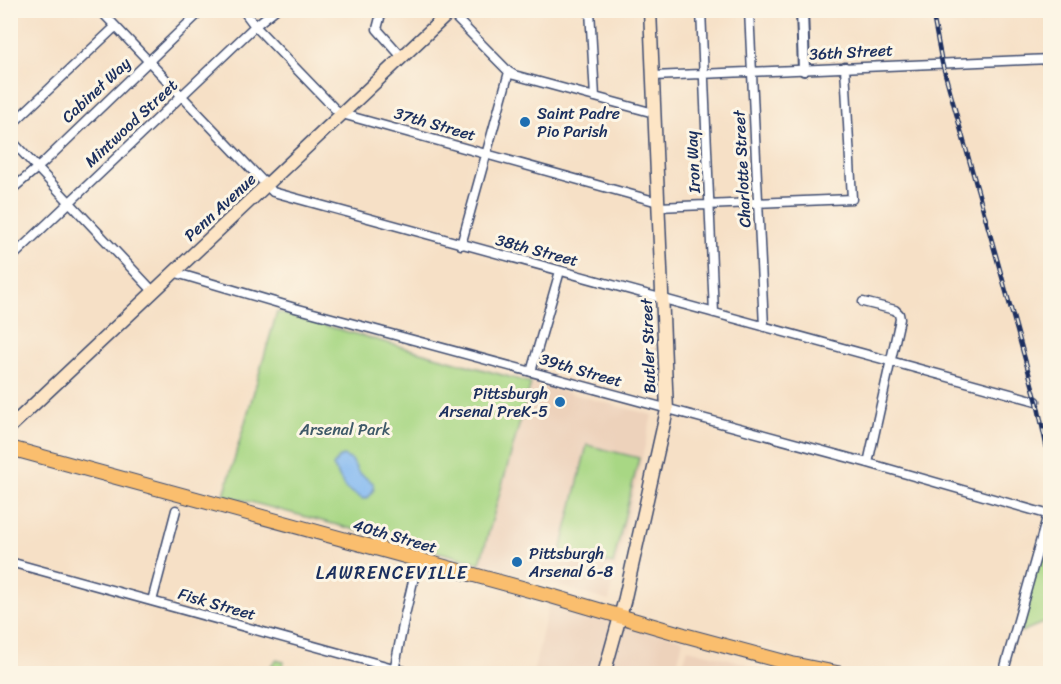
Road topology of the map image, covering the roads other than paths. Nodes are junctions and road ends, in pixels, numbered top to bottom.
1 (100, 10) edge
2 (202, 10) edge
3 (243, 10) edge
4 (275, 10) edge
5 (382, 10) edge
6 (590, 10) edge
7 (650, 10) edge
8 (702, 10) edge
9 (749, 10) edge
10 (802, 10) edge
11 (451, 11) edge
12 (255, 26) junction
13 (115, 27) junction
14 (402, 57) junction
15 (1050, 59) edge
16 (148, 62) junction
17 (845, 67) junction
18 (804, 70) junction
19 (509, 72) junction
20 (752, 72) junction
21 (704, 75) junction
22 (653, 76) junction
23 (181, 97) junction
24 (595, 97) junction
25 (654, 113) junction
26 (342, 114) junction
27 (10, 126) edge
28 (10, 139) edge
29 (486, 154) junction
30 (37, 167) junction
31 (266, 186) junction
32 (10, 191) edge
33 (70, 202) junction
34 (758, 203) junction
35 (658, 205) junction
36 (710, 205) junction
37 (461, 245) junction
38 (10, 259) edge
39 (560, 271) junction
40 (173, 272) junction
41 (153, 291) junction
42 (662, 299) junction
43 (863, 302) dead end
44 (714, 313) junction
45 (764, 327) junction
46 (891, 362) junction
47 (531, 372) junction
48 (1036, 401) dead end
49 (667, 410) junction
50 (10, 427) edge
51 (10, 448) edge
52 (868, 463) junction
53 (176, 510) dead end
54 (1049, 515) edge
55 (418, 560) junction
56 (10, 562) edge
57 (152, 601) junction
58 (619, 616) junction
59 (813, 670) edge
60 (394, 671) edge
61 (415, 674) edge
62 (604, 674) edge
63 (842, 674) edge
64 (1003, 674) edge

1 - 13 street, 38th Street
2 - 16 street, Cabinet Way
3 - 12 street, 37th Street
4 - 12 street, Mintwood Street
5 - 14 street
6 - 24 street
7 - 22 main road, Butler Street
8 - 21 street, Iron Way
9 - 20 street, Charlotte Street
10 - 18 street
11 - 14 main road, Penn Avenue
11 - 19 street
12 - 23 street, Mintwood Street
12 - 26 street, 37th Street
13 - 16 street, 38th Street
13 - 27 street
14 - 26 main road, Penn Avenue
15 - 17 street, 36th Street
16 - 23 street, 38th Street
16 - 30 street, Cabinet Way
17 - 18 street, 36th Street
17 - 34 street, 37th Street
18 - 20 street, 36th Street
19 - 24 street
19 - 29 street
20 - 21 street, 36th Street
20 - 34 street, Charlotte Street
21 - 22 street, 36th Street
21 - 36 street, Iron Way
22 - 25 main road, Butler Street
23 - 31 street, 38th Street
23 - 33 street, Mintwood Street
24 - 25 street
25 - 35 main road, Butler Street
26 - 29 street, 37th Street
26 - 31 main road, Penn Avenue
28 - 30 street
29 - 35 street, 37th Street
29 - 37 street
30 - 32 street, Cabinet Way
30 - 33 street
31 - 37 street, 38th Street
31 - 40 main road, Penn Avenue
33 - 38 street, Mintwood Street
33 - 41 street
34 - 36 street, 37th Street
34 - 45 street, Charlotte Street
35 - 36 street, 37th Street
35 - 42 main road, Butler Street
36 - 44 street, Iron Way
37 - 39 street, 38th Street
39 - 42 street, 38th Street
39 - 47 street
40 - 41 main road, Penn Avenue
40 - 47 street, 39th Street
41 - 50 main road, Penn Avenue
42 - 44 street, 38th Street
42 - 49 main road, Butler Street
43 - 46 street
44 - 45 street, 38th Street
45 - 46 street, 38th Street
46 - 48 street, 38th Street
46 - 52 street
47 - 49 street, 39th Street
49 - 52 street, 39th Street
49 - 58 main road, Butler Street
51 - 55 main road, 40th Street
52 - 54 street, 39th Street
53 - 57 street
54 - 64 street
55 - 58 main road, 40th Street
55 - 60 street
56 - 57 street, Fisk Street
57 - 60 street, Fisk Street
58 - 59 main road, 40th Street
58 - 62 main road, Butler Street
59 - 63 main road, 40th Street
60 - 61 street, Fisk Street

